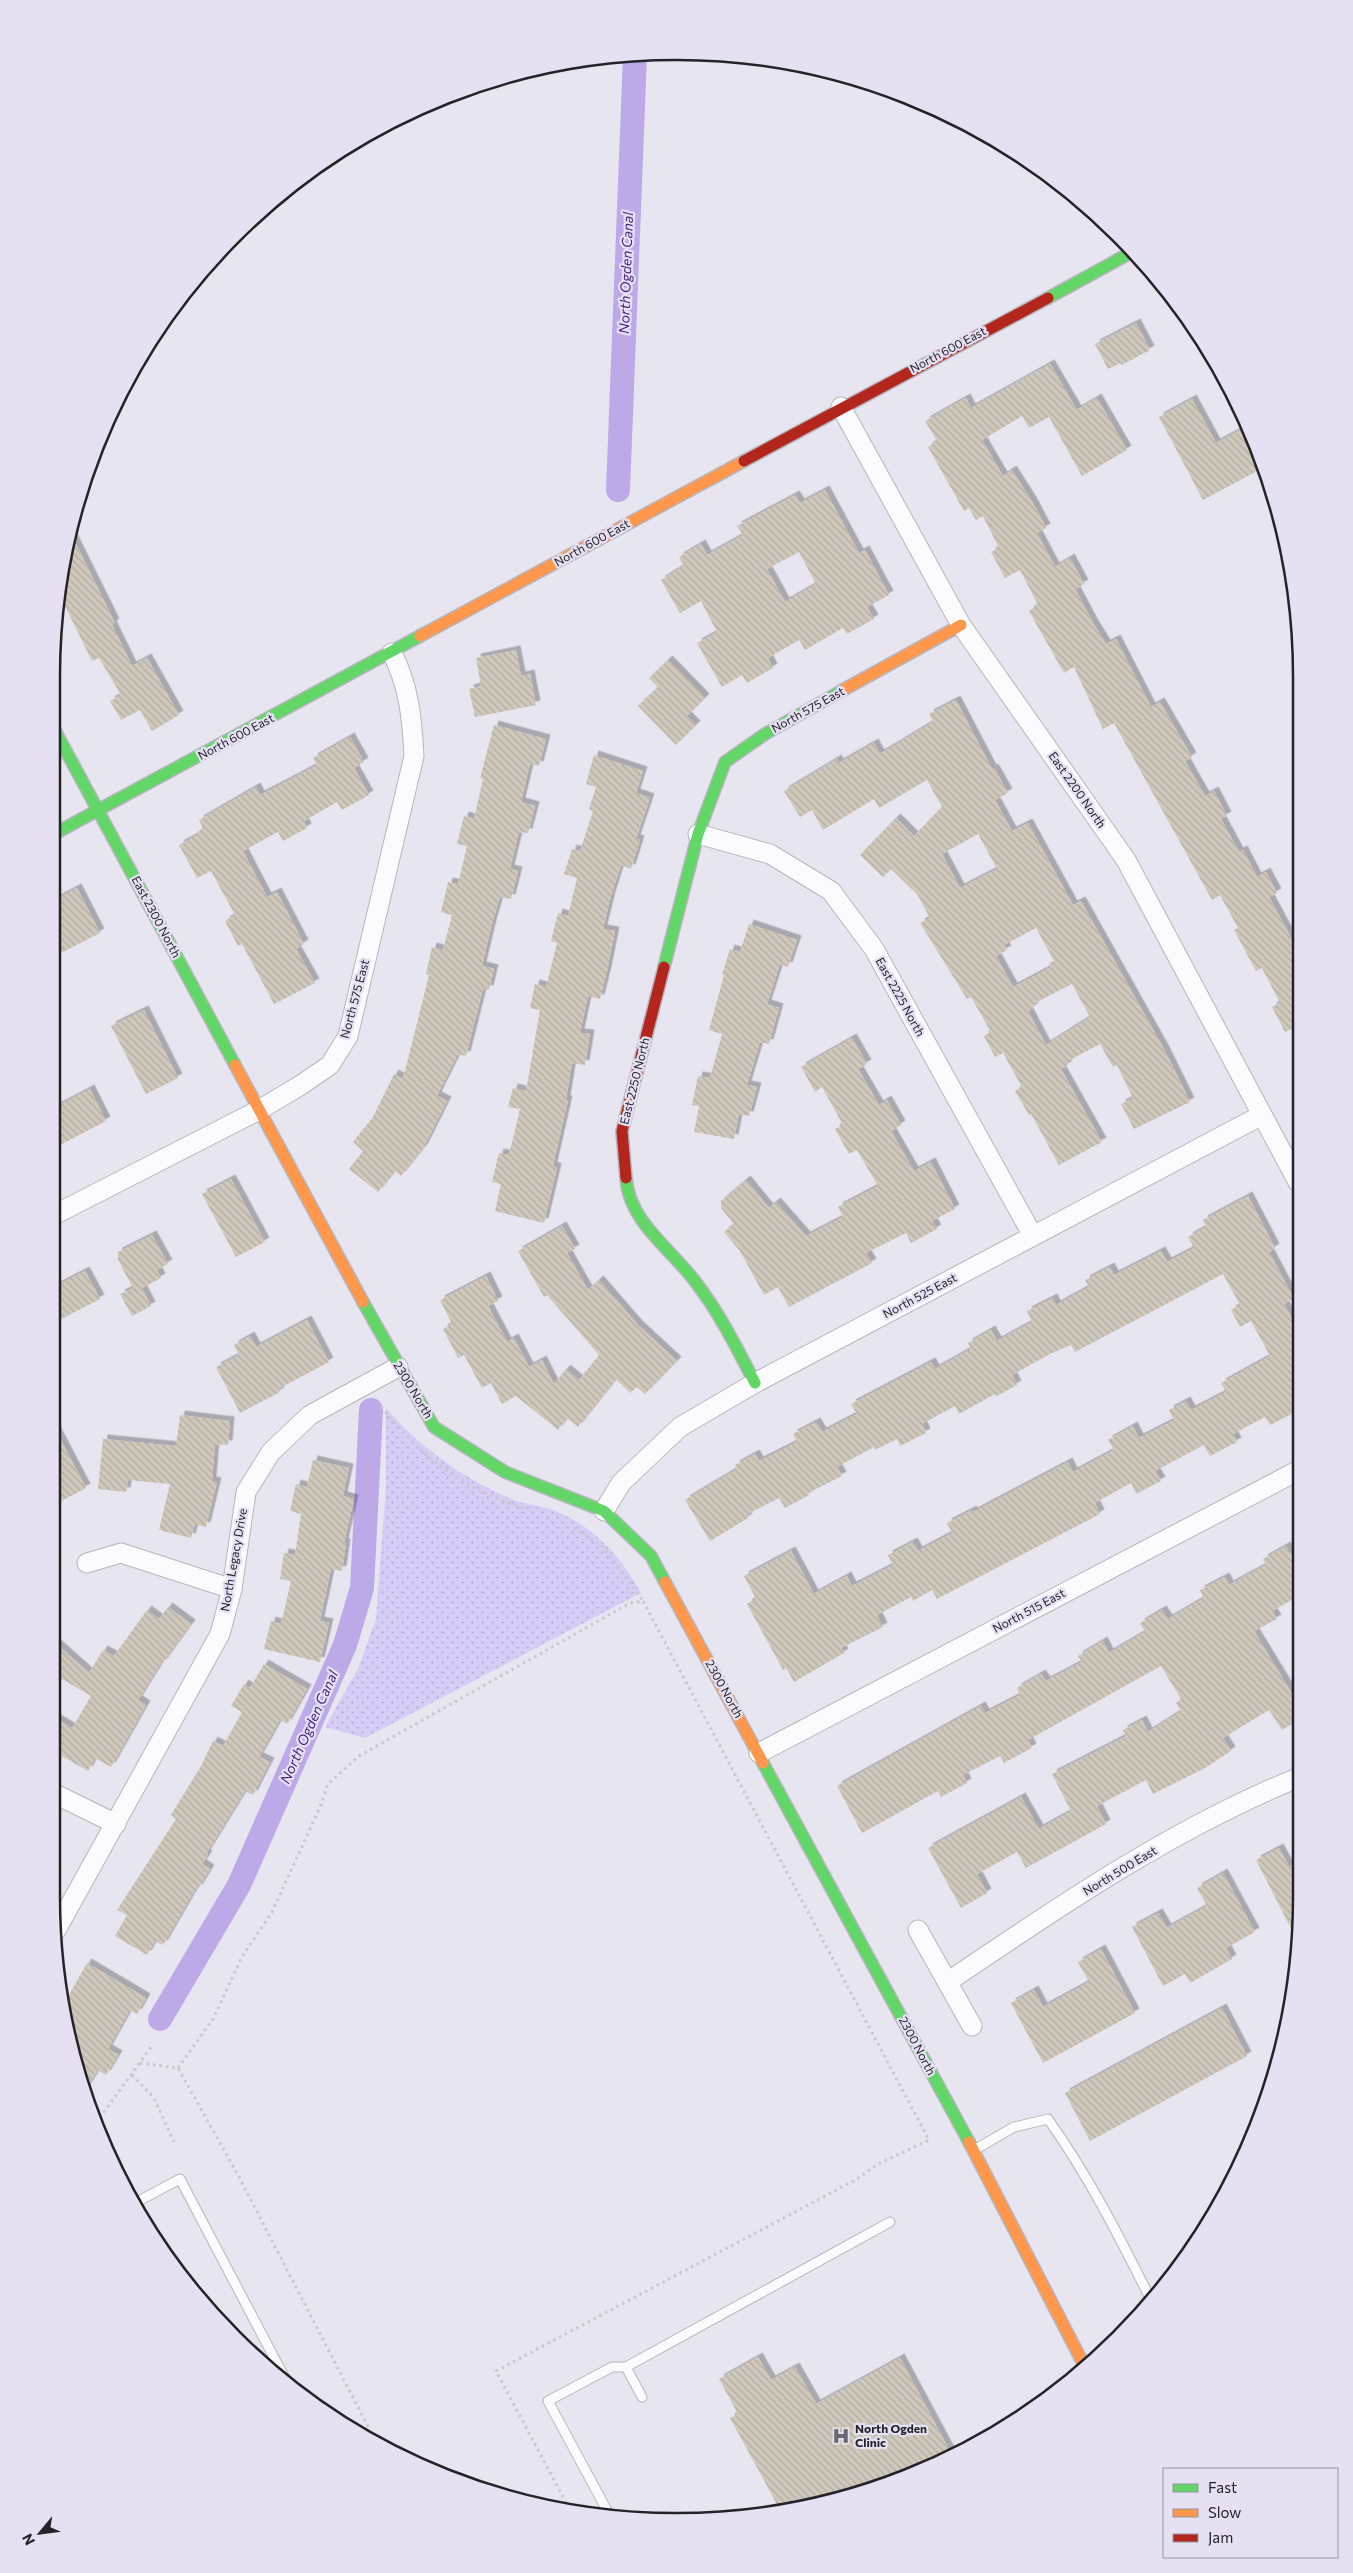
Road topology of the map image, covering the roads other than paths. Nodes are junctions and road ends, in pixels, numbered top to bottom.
1 (1126, 255) edge
2 (841, 407) junction
3 (961, 625) junction
4 (392, 653) junction
5 (60, 740) edge
6 (98, 811) junction
7 (60, 831) edge
8 (698, 834) junction
9 (259, 1110) junction
10 (1262, 1115) junction
11 (1293, 1173) edge
12 (60, 1212) edge
13 (1034, 1236) junction
14 (398, 1367) junction
15 (755, 1383) junction
16 (1293, 1473) edge
17 (604, 1511) junction
18 (87, 1563) dead end
19 (232, 1589) junction
20 (759, 1753) junction
21 (1293, 1781) edge
22 (60, 1796) edge
23 (116, 1824) junction
24 (61, 1922) edge
25 (918, 1930) dead end
26 (948, 1981) junction
27 (972, 2026) dead end
28 (974, 2151) junction
29 (140, 2200) edge
30 (890, 2222) dead end
31 (1148, 2294) edge
32 (1082, 2361) edge
33 (626, 2367) junction
34 (280, 2368) edge
35 (642, 2397) dead end
36 (606, 2509) edge

1 - 2 street, North 600 East
2 - 3 street, East 2200 North
2 - 4 street, North 600 East
3 - 8 street, North 575 East
3 - 10 street, East 2200 North
4 - 6 street, North 600 East
4 - 9 street, North 575 East
5 - 6 street, East 2300 North
6 - 7 street, North 600 East
6 - 9 street, East 2300 North
8 - 13 street, East 2225 North
8 - 15 street, East 2250 North
9 - 12 street, North 575 East
9 - 14 street, 2300 North
10 - 11 street, East 2200 North
10 - 13 street, North 525 East
13 - 15 street, North 525 East
14 - 17 street, 2300 North
14 - 19 street, North Legacy Drive
15 - 17 street, North 525 East
16 - 20 street, North 515 East
17 - 20 street, 2300 North
18 - 19 street
19 - 23 street, North Legacy Drive
20 - 28 street, 2300 North
21 - 26 street, North 500 East
22 - 23 street
23 - 24 street, North Legacy Drive
25 - 26 street
26 - 27 street
28 - 31 lane
28 - 32 street, 2300 North
29 - 34 lane
30 - 33 lane
33 - 35 lane
33 - 36 lane

